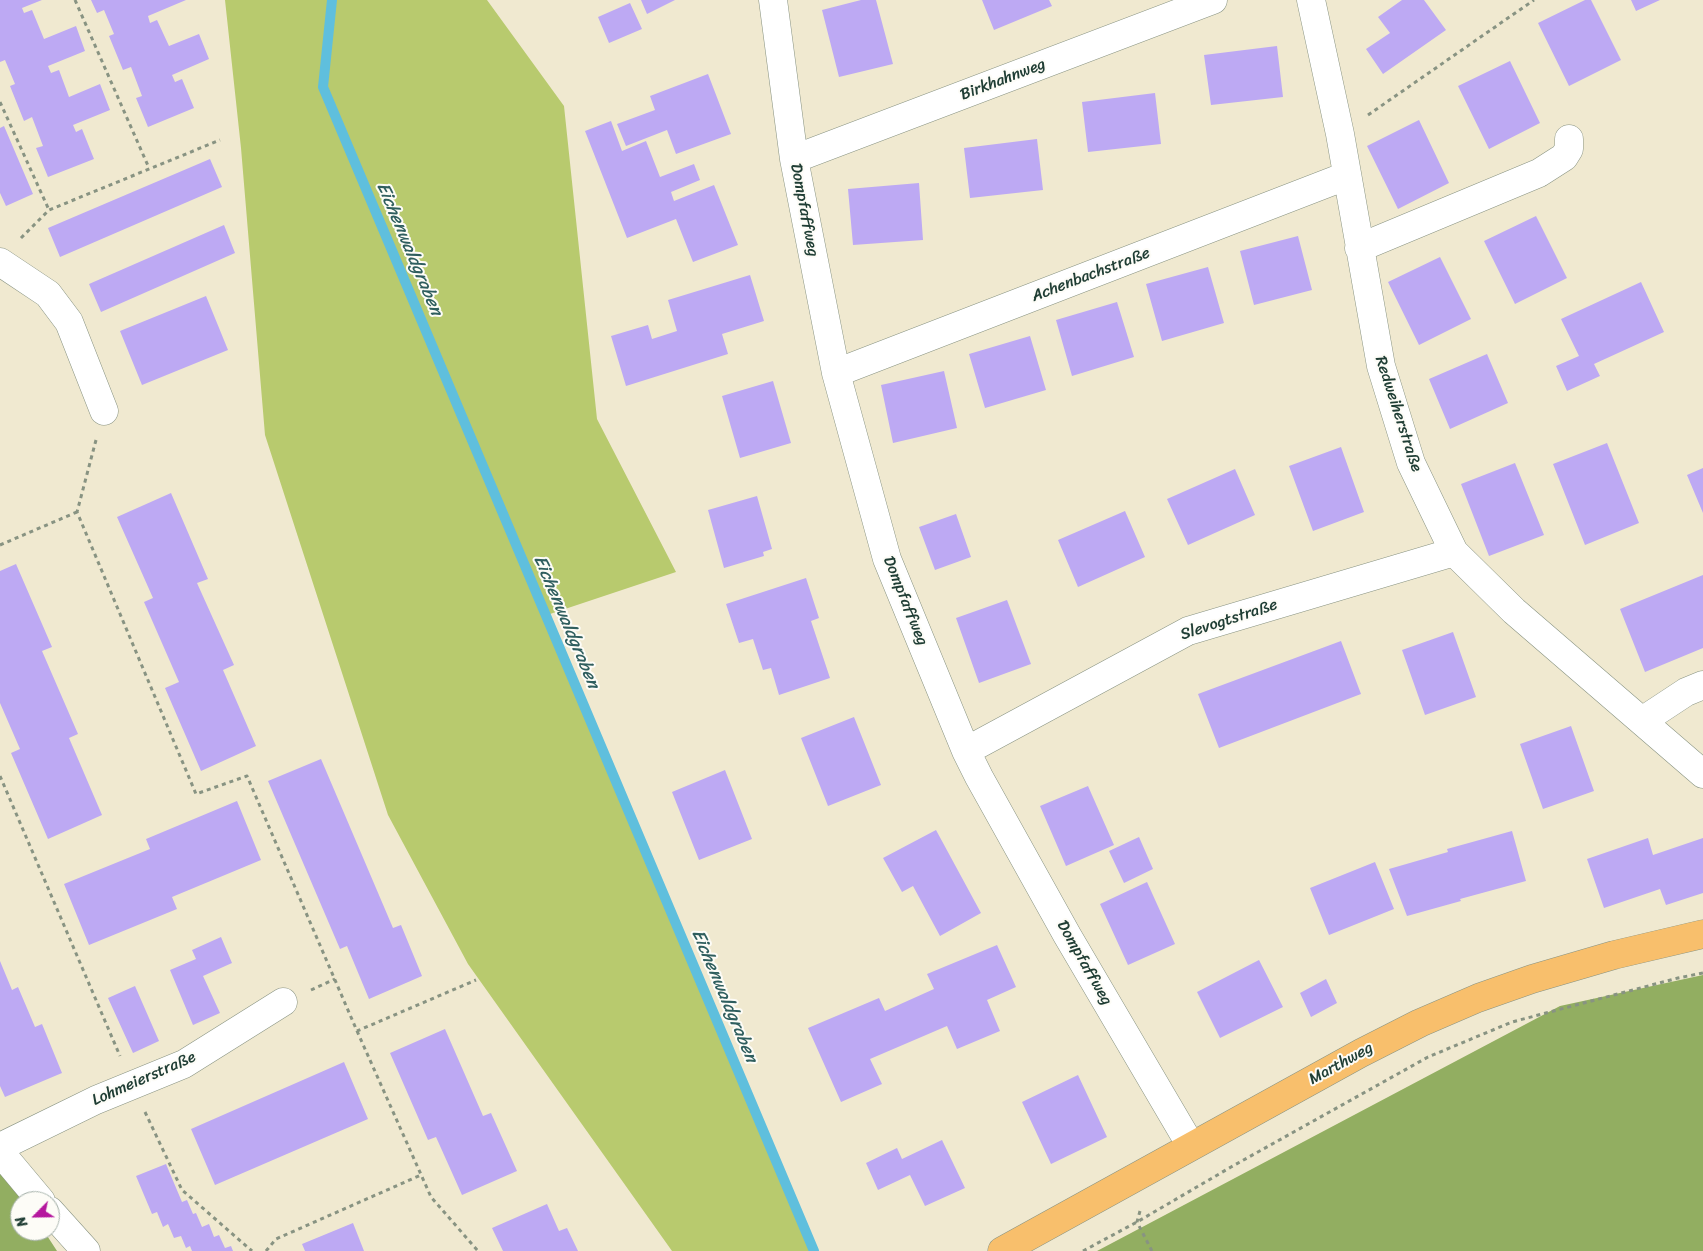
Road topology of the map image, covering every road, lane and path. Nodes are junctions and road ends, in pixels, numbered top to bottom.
1 (75, 0) edge
2 (773, 0) edge
3 (1213, 0) edge
4 (1311, 0) edge
5 (1534, 0) edge
6 (0, 102) edge
7 (1340, 134) junction
8 (1569, 139) dead end
9 (220, 140) dead end
10 (794, 160) junction
11 (149, 168) junction
12 (1346, 176) junction
13 (49, 210) junction
14 (18, 242) dead end
15 (1359, 248) junction
16 (0, 262) edge
17 (836, 373) junction
18 (104, 411) joint
19 (77, 512) junction
20 (0, 545) edge
21 (1454, 552) junction
22 (1703, 685) edge
23 (1642, 721) junction
24 (966, 751) junction
25 (1703, 774) edge
26 (0, 776) edge
27 (1703, 934) edge
28 (1703, 973) edge
29 (476, 980) dead end
30 (283, 1002) dead end
31 (356, 1031) junction
32 (132, 1085) junction
33 (1191, 1146) junction
34 (0, 1147) edge
35 (0, 1152) edge
36 (1148, 1170) junction
37 (421, 1175) junction
38 (32, 1191) edge
39 (60, 1222) edge
40 (1137, 1222) junction
41 (86, 1251) edge
42 (252, 1251) edge
43 (266, 1251) edge
44 (478, 1251) edge
45 (1002, 1251) edge
46 (1083, 1251) edge
47 (1152, 1251) edge

1 - 11 path
2 - 10 street, Dompfaffweg
3 - 10 street, Birkhahnweg
4 - 7 street, Redweiherstraße
5 - 7 path
6 - 13 path
7 - 12 street, Redweiherstraße
8 - 15 street
9 - 11 path
10 - 17 street, Dompfaffweg
11 - 13 path
12 - 15 street, Redweiherstraße
12 - 17 street, Achenbachstraße
13 - 14 path
15 - 21 street, Redweiherstraße
16 - 18 street
17 - 24 street, Dompfaffweg
18 - 19 path
19 - 20 path
19 - 31 path
21 - 23 street, Redweiherstraße
21 - 24 street, Slevogtstraße
22 - 23 street
23 - 25 street, Redweiherstraße
24 - 33 street, Dompfaffweg
26 - 32 path
27 - 33 main road, Marthweg
28 - 40 path
29 - 31 path
30 - 32 street, Lohmeierstraße
31 - 37 path
32 - 34 street, Lohmeierstraße
32 - 42 path
33 - 36 main road, Marthweg
35 - 38 street
36 - 40 path
36 - 45 main road, Marthweg
37 - 43 path
37 - 44 path
39 - 41 street
40 - 46 path
40 - 47 path

